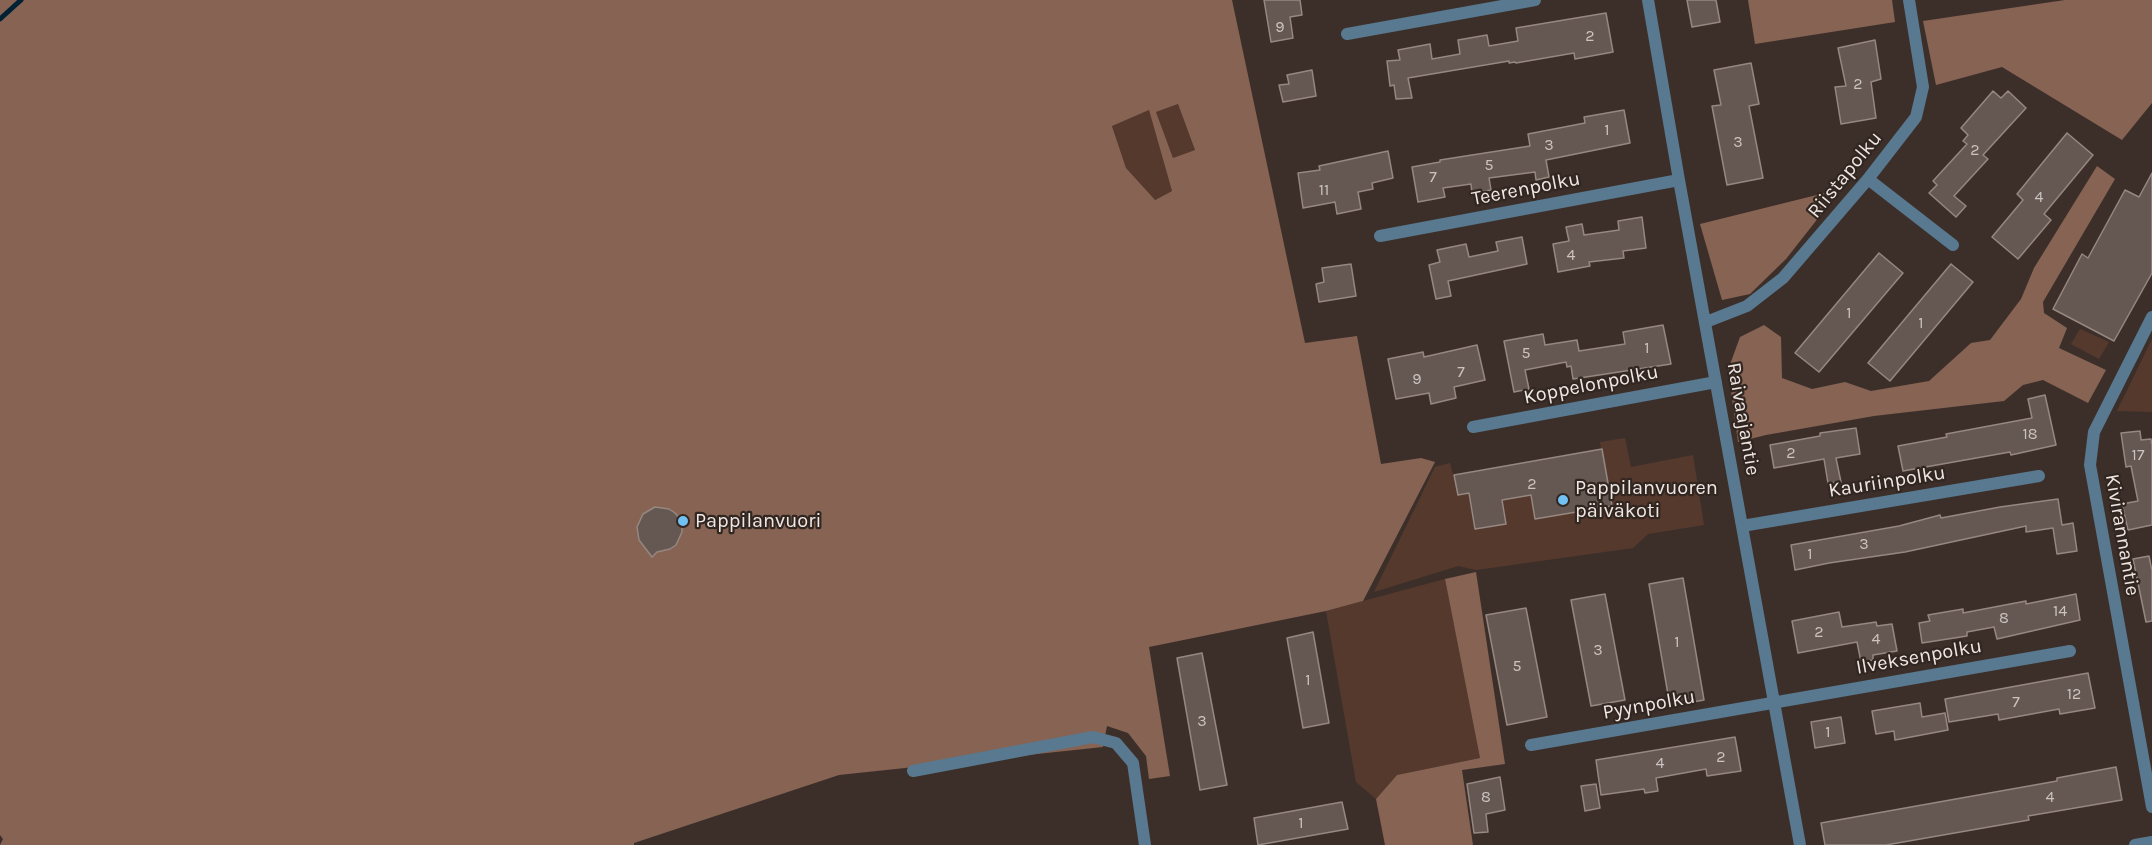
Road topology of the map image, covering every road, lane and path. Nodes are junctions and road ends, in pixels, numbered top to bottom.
1 (1535, 0) edge
2 (1648, 0) edge
3 (1909, 0) edge
4 (1347, 34) dead end
5 (1868, 179) junction
6 (1679, 180) junction
7 (1380, 236) dead end
8 (1953, 245) dead end
9 (2152, 317) edge
10 (1706, 322) junction
11 (1716, 382) junction
12 (1473, 427) dead end
13 (2039, 476) dead end
14 (1742, 526) junction
15 (2070, 651) dead end
16 (1774, 702) junction
17 (1531, 745) dead end
18 (913, 771) dead end
19 (2152, 807) edge
20 (2152, 842) edge
21 (1145, 845) edge
22 (1800, 845) edge
23 (2136, 845) edge

1 - 4 street
2 - 6 street, Raivaajantie
3 - 5 street, Riistapolku
5 - 8 street
5 - 10 street, Riistapolku
6 - 7 street, Teerenpolku
6 - 10 street, Raivaajantie
9 - 19 street, Kivirannantie
10 - 11 street, Raivaajantie
11 - 12 street, Koppelonpolku
11 - 14 street, Raivaajantie
13 - 14 street, Kauriinpolku
14 - 16 street, Raivaajantie
15 - 16 street, Ilveksenpolku
16 - 17 street, Pyynpolku
16 - 22 street, Raivaajantie
18 - 21 street
20 - 23 street

